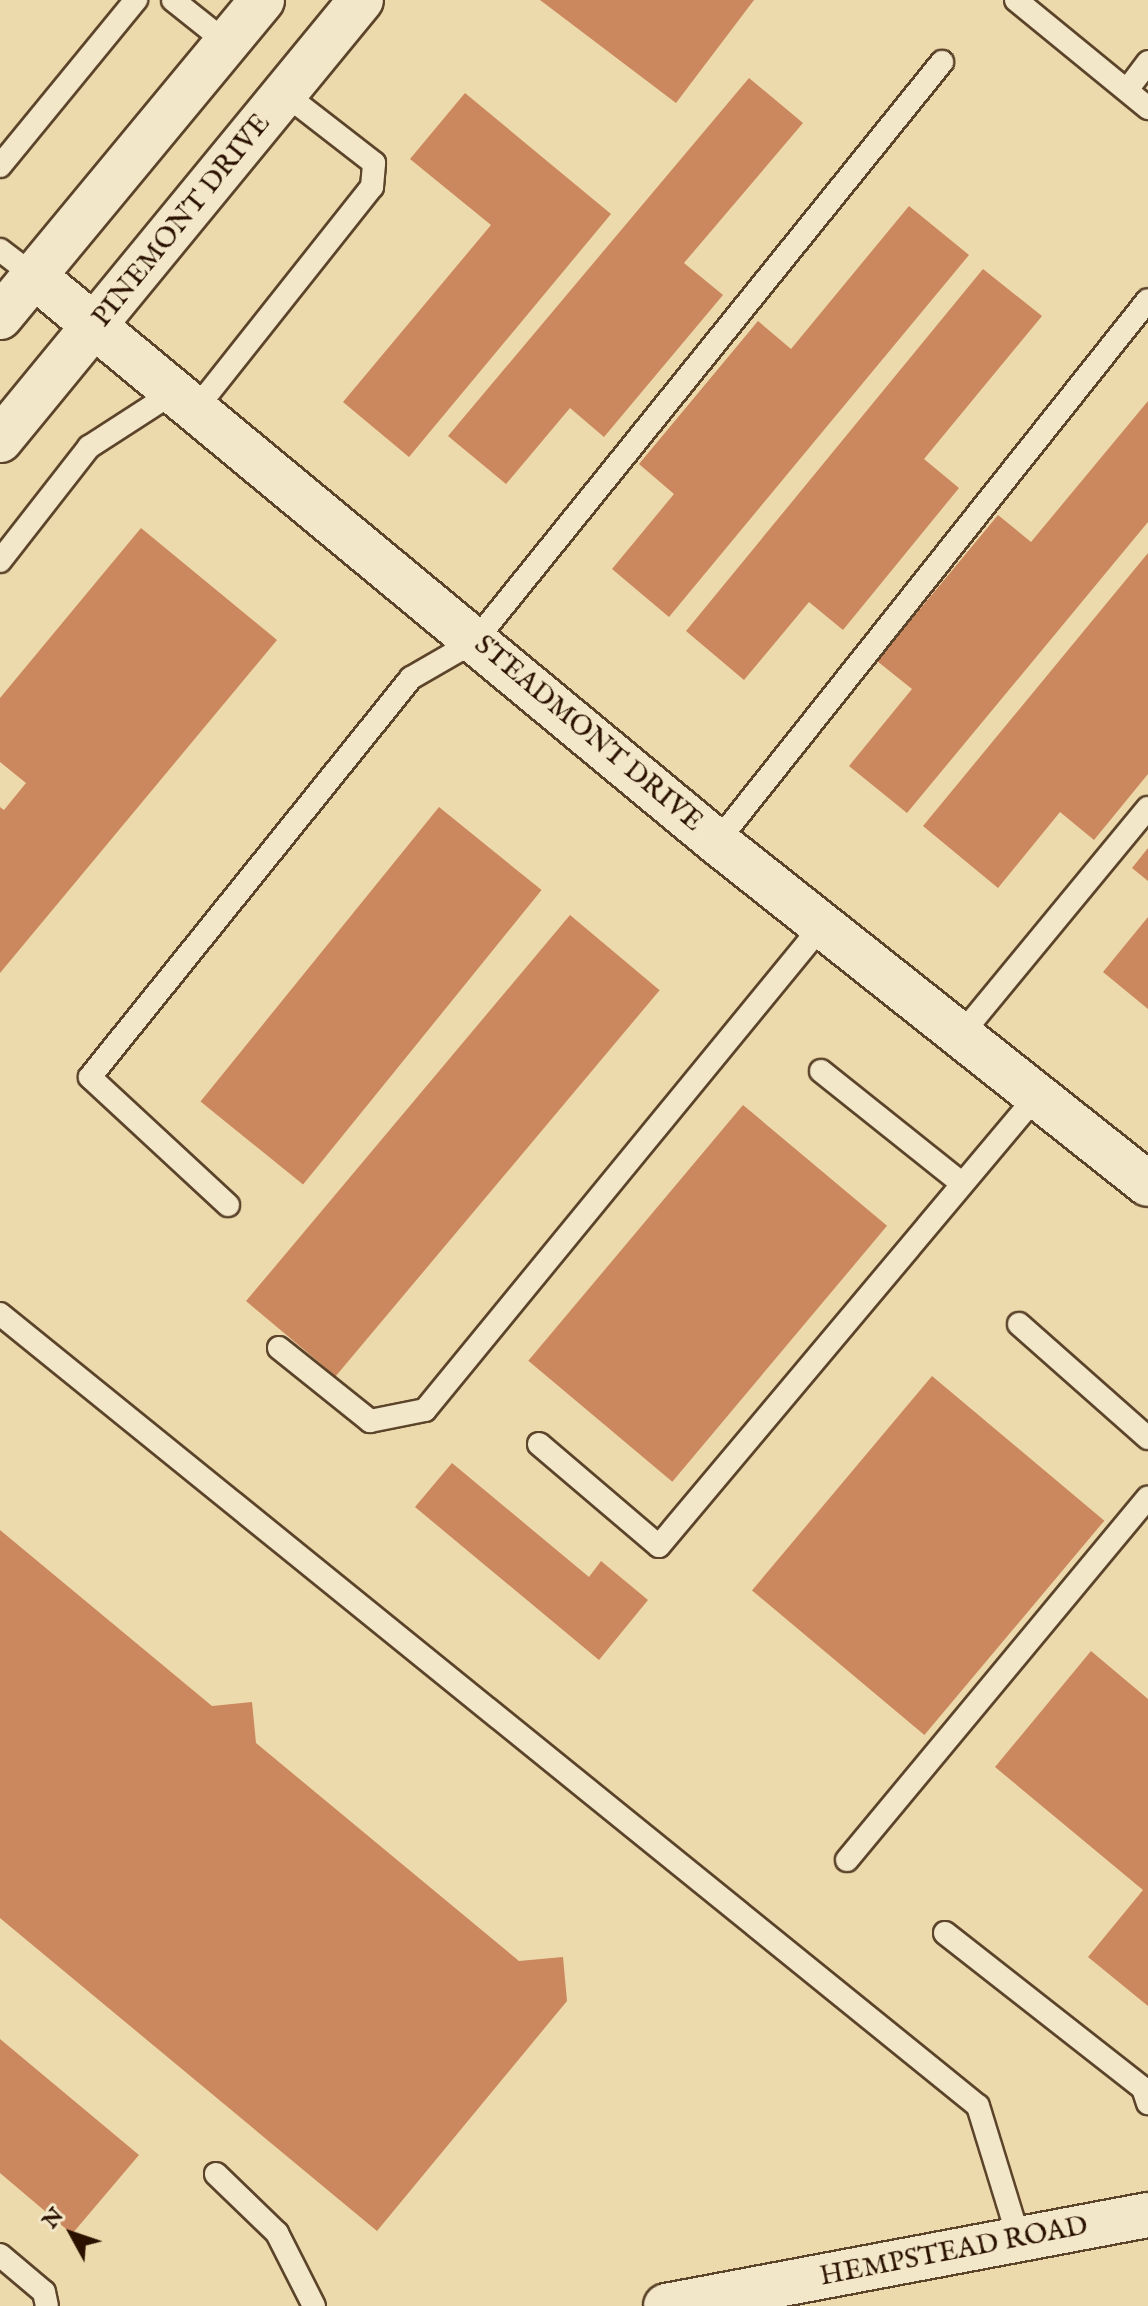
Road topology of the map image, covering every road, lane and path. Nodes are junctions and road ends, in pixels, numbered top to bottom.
1 (136, 0) edge
2 (173, 0) edge
3 (262, 0) edge
4 (361, 0) edge
5 (1016, 0) edge
6 (227, 43) junction
7 (942, 62) dead end
8 (1148, 62) edge
9 (1127, 90) junction
10 (285, 94) junction
11 (1148, 108) edge
12 (0, 166) edge
13 (17, 263) edge
14 (1148, 300) edge
15 (0, 317) edge
16 (95, 328) junction
17 (184, 401) junction
18 (0, 440) edge
19 (0, 561) edge
20 (475, 641) junction
21 (1148, 808) edge
22 (717, 842) junction
23 (824, 923) junction
24 (964, 1031) junction
25 (821, 1071) dead end
26 (1039, 1093) junction
27 (960, 1182) junction
28 (1148, 1184) edge
29 (228, 1205) dead end
30 (0, 1314) edge
31 (1019, 1324) dead end
32 (279, 1348) dead end
33 (1148, 1438) edge
34 (539, 1444) dead end
35 (1148, 1498) edge
36 (847, 1860) dead end
37 (945, 1933) dead end
38 (1146, 2093) edge
39 (216, 2174) dead end
40 (1148, 2215) edge
41 (1019, 2239) junction
42 (0, 2255) edge
43 (47, 2306) edge
44 (314, 2306) edge
45 (666, 2306) edge

1 - 12 lane
2 - 6 lane
3 - 6 main road
4 - 10 main road, PINEMONT DRIVE
5 - 9 lane
6 - 13 main road
7 - 20 lane
8 - 9 lane
9 - 11 lane
10 - 16 main road, PINEMONT DRIVE
10 - 17 lane
13 - 15 main road
13 - 16 main road, STEADMONT DRIVE
14 - 22 lane
16 - 17 main road, STEADMONT DRIVE
16 - 18 main road, PINEMONT DRIVE
17 - 19 lane
17 - 20 main road, STEADMONT DRIVE
20 - 22 main road, STEADMONT DRIVE
20 - 29 lane
21 - 24 lane
22 - 23 main road, STEADMONT DRIVE
23 - 24 main road, STEADMONT DRIVE
23 - 32 lane
24 - 26 main road, STEADMONT DRIVE
25 - 27 lane
26 - 27 lane
26 - 28 main road, STEADMONT DRIVE
27 - 34 lane
30 - 41 lane
31 - 33 lane
35 - 36 lane
37 - 38 lane
39 - 44 lane
40 - 41 main road, HEMPSTEAD ROAD
41 - 45 main road, HEMPSTEAD ROAD
42 - 43 lane

